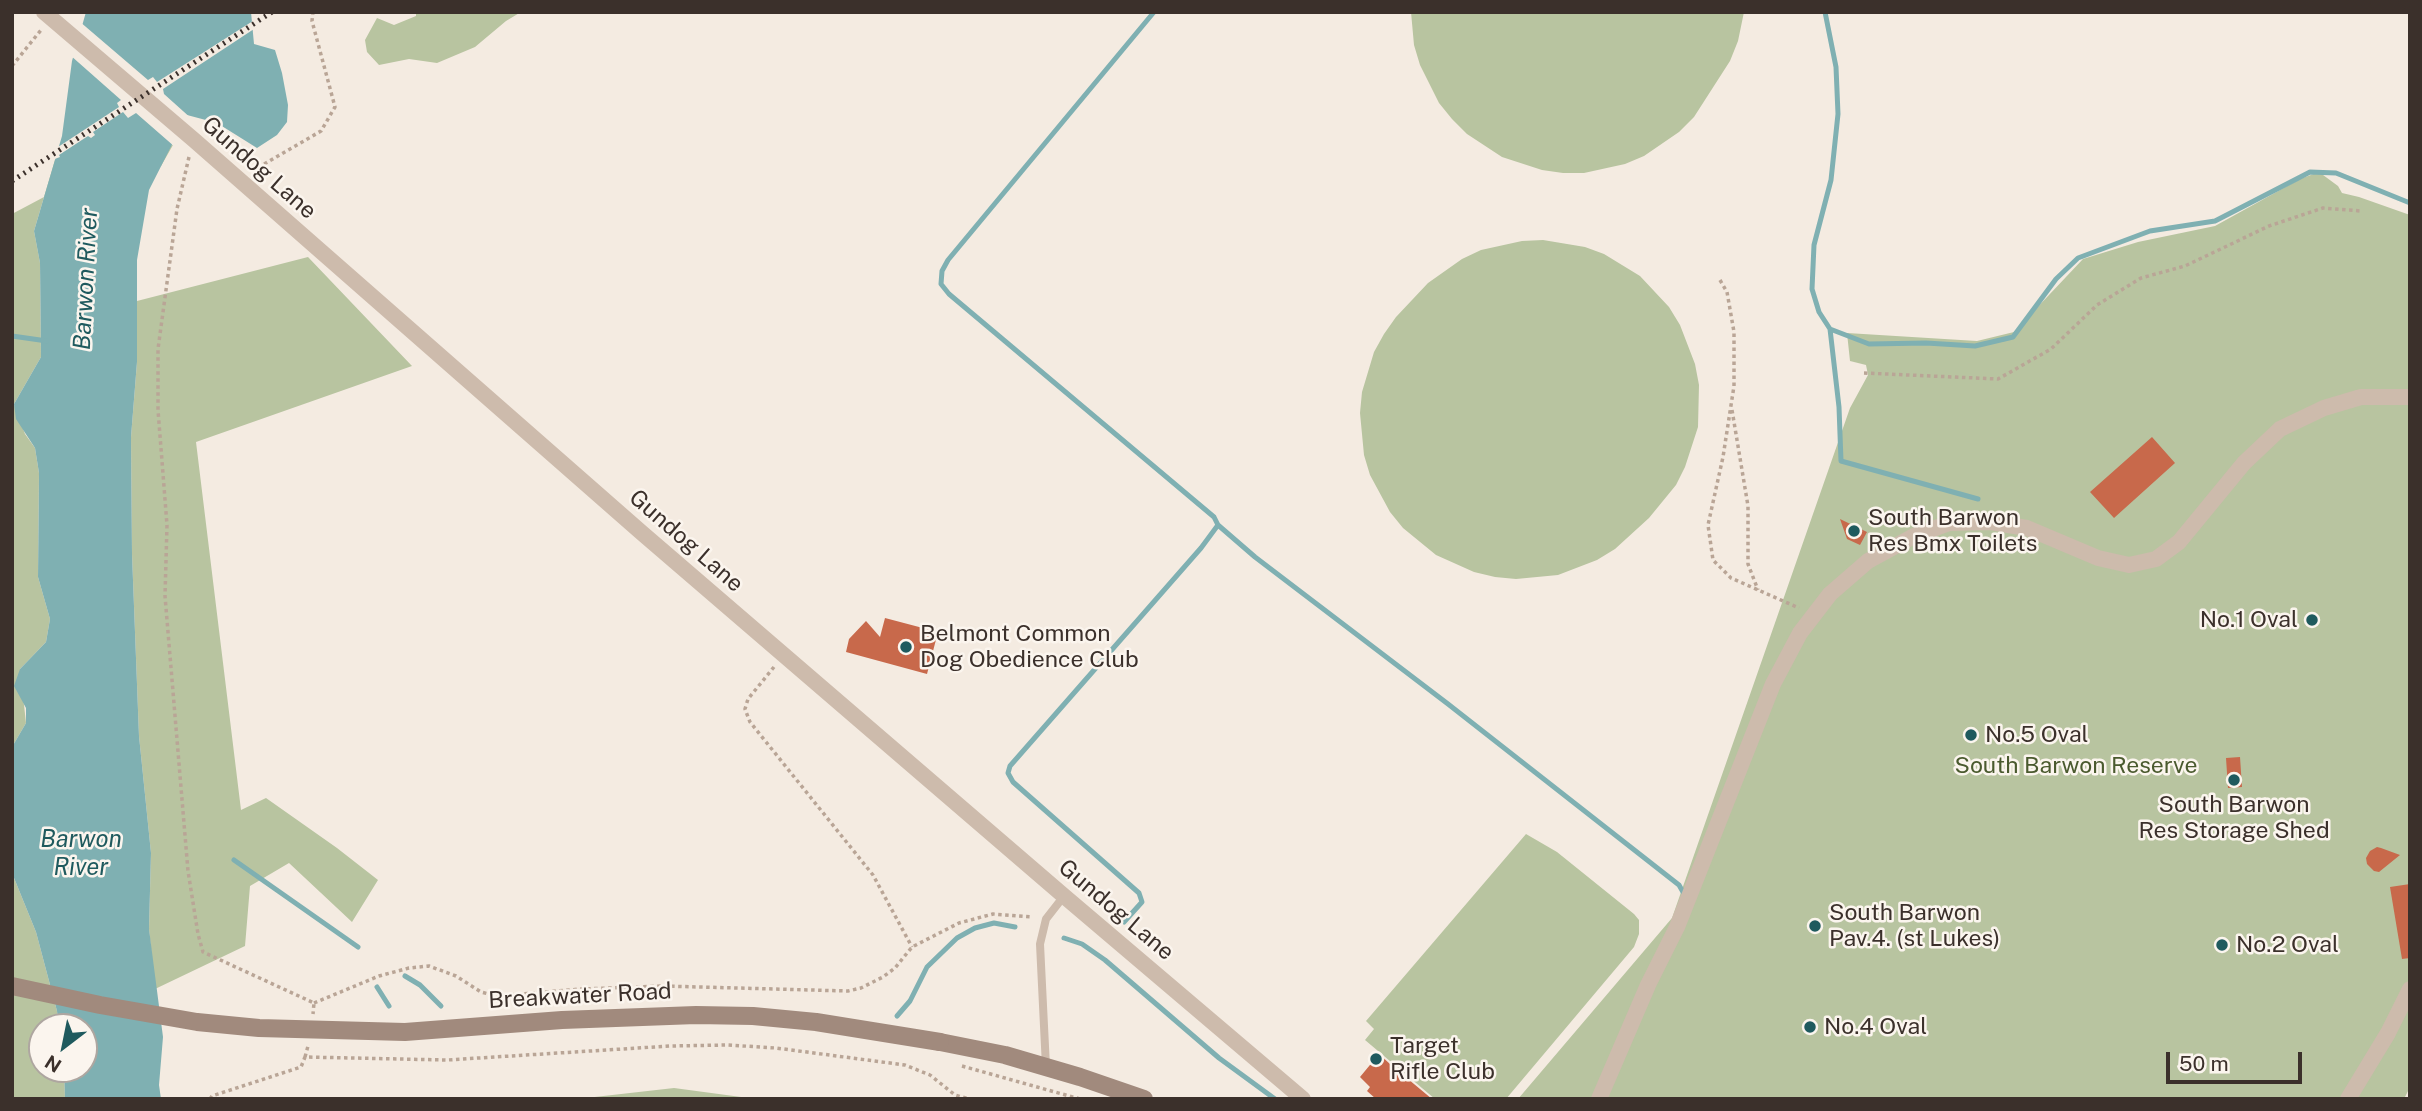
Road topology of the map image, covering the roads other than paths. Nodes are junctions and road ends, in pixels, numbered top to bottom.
1 (46, 14) edge
2 (2410, 397) edge
3 (1064, 896) junction
4 (12, 986) edge
5 (2410, 989) edge
6 (1046, 1067) junction
7 (1144, 1099) edge
8 (1303, 1099) edge
9 (1599, 1099) edge
10 (2348, 1099) edge

1 - 3 street, Gundog Lane
2 - 9 street
3 - 6 lane
3 - 8 street, Gundog Lane
4 - 6 main road, Breakwater Road, bridge
5 - 10 street
6 - 7 main road, Breakwater Road

